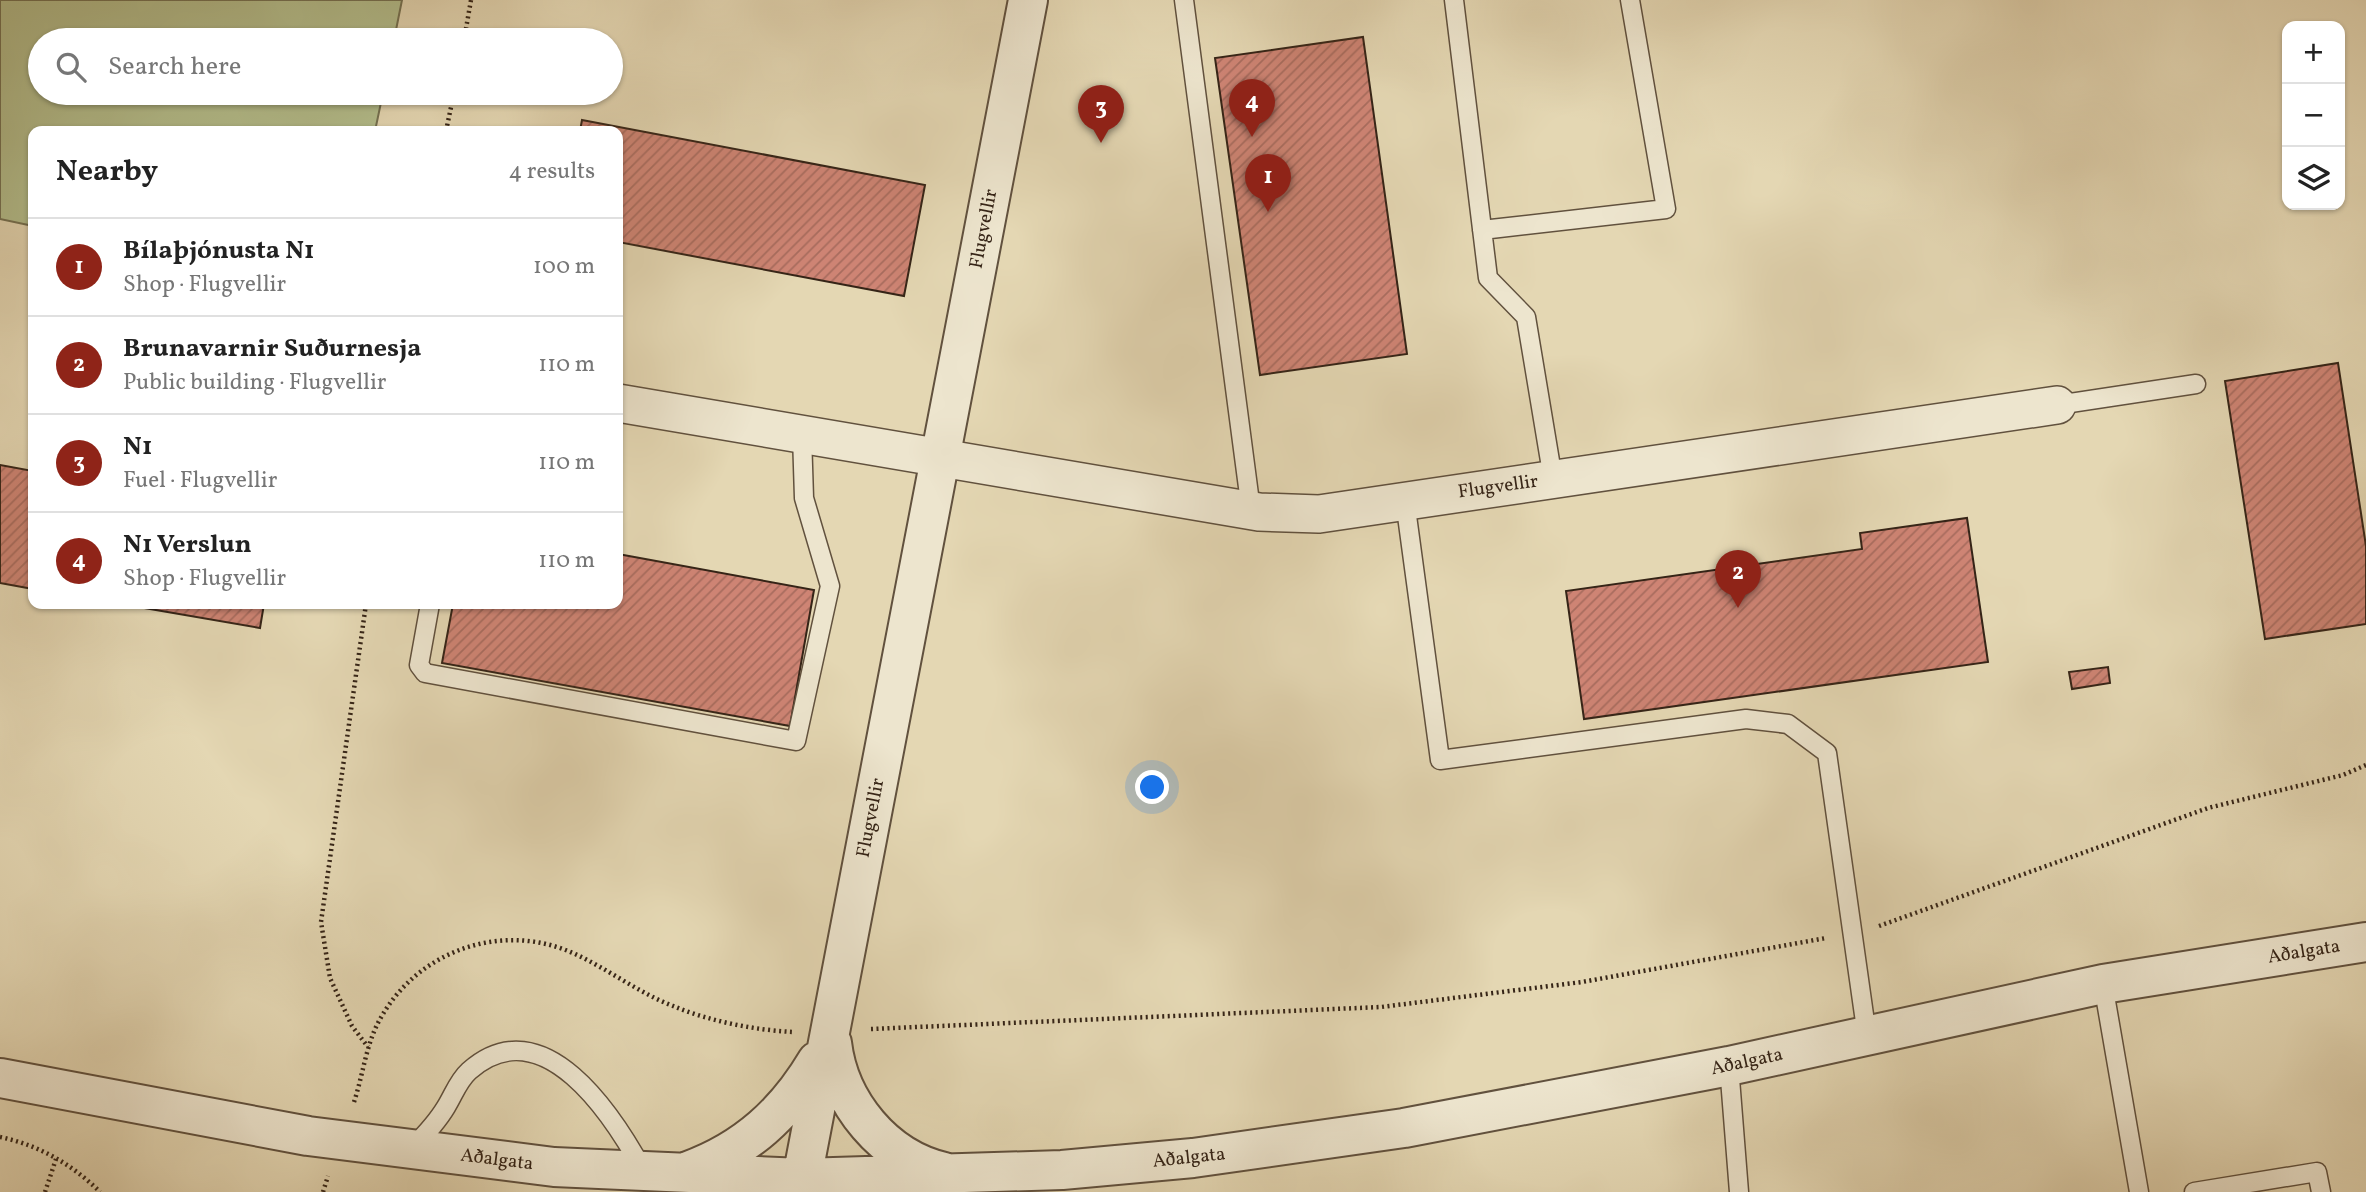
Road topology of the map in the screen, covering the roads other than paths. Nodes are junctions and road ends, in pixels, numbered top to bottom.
1 (1028, 0) edge
2 (1184, 0) edge
3 (1454, 0) edge
4 (1630, 0) edge
5 (1482, 230) junction
6 (2196, 384) dead end
7 (623, 404) edge
8 (2057, 405) joint
9 (802, 435) junction
10 (940, 458) junction
11 (1553, 479) junction
12 (1405, 501) junction
13 (1251, 510) junction
14 (429, 609) edge
15 (2366, 943) edge
16 (2104, 984) junction
17 (830, 1030) junction
18 (1867, 1036) junction
19 (1729, 1066) junction
20 (0, 1078) edge
21 (411, 1149) junction
22 (661, 1174) junction
23 (960, 1175) junction
24 (802, 1178) junction
25 (1739, 1192) edge
26 (2139, 1192) edge
27 (2194, 1192) edge
28 (2320, 1192) edge

1 - 10 street, Flugvellir
2 - 13 lane
3 - 5 lane
4 - 5 lane
5 - 11 lane
6 - 8 lane
7 - 9 street, Flugvellir
8 - 11 street, Flugvellir
9 - 10 street, Flugvellir
9 - 14 lane
10 - 13 street, Flugvellir
10 - 17 street, Flugvellir
11 - 12 street, Flugvellir
12 - 13 street, Flugvellir
12 - 18 lane
15 - 16 street, Aðalgata
16 - 18 street, Aðalgata
16 - 26 lane
17 - 22 street
17 - 23 street
17 - 24 street, Flugvellir
18 - 19 street, Aðalgata
19 - 23 street, Aðalgata
19 - 25 lane
20 - 21 street, Aðalgata
21 - 22 street, Aðalgata
21 - 22 lane
22 - 24 street, Aðalgata
23 - 24 street, Aðalgata
27 - 28 lane

